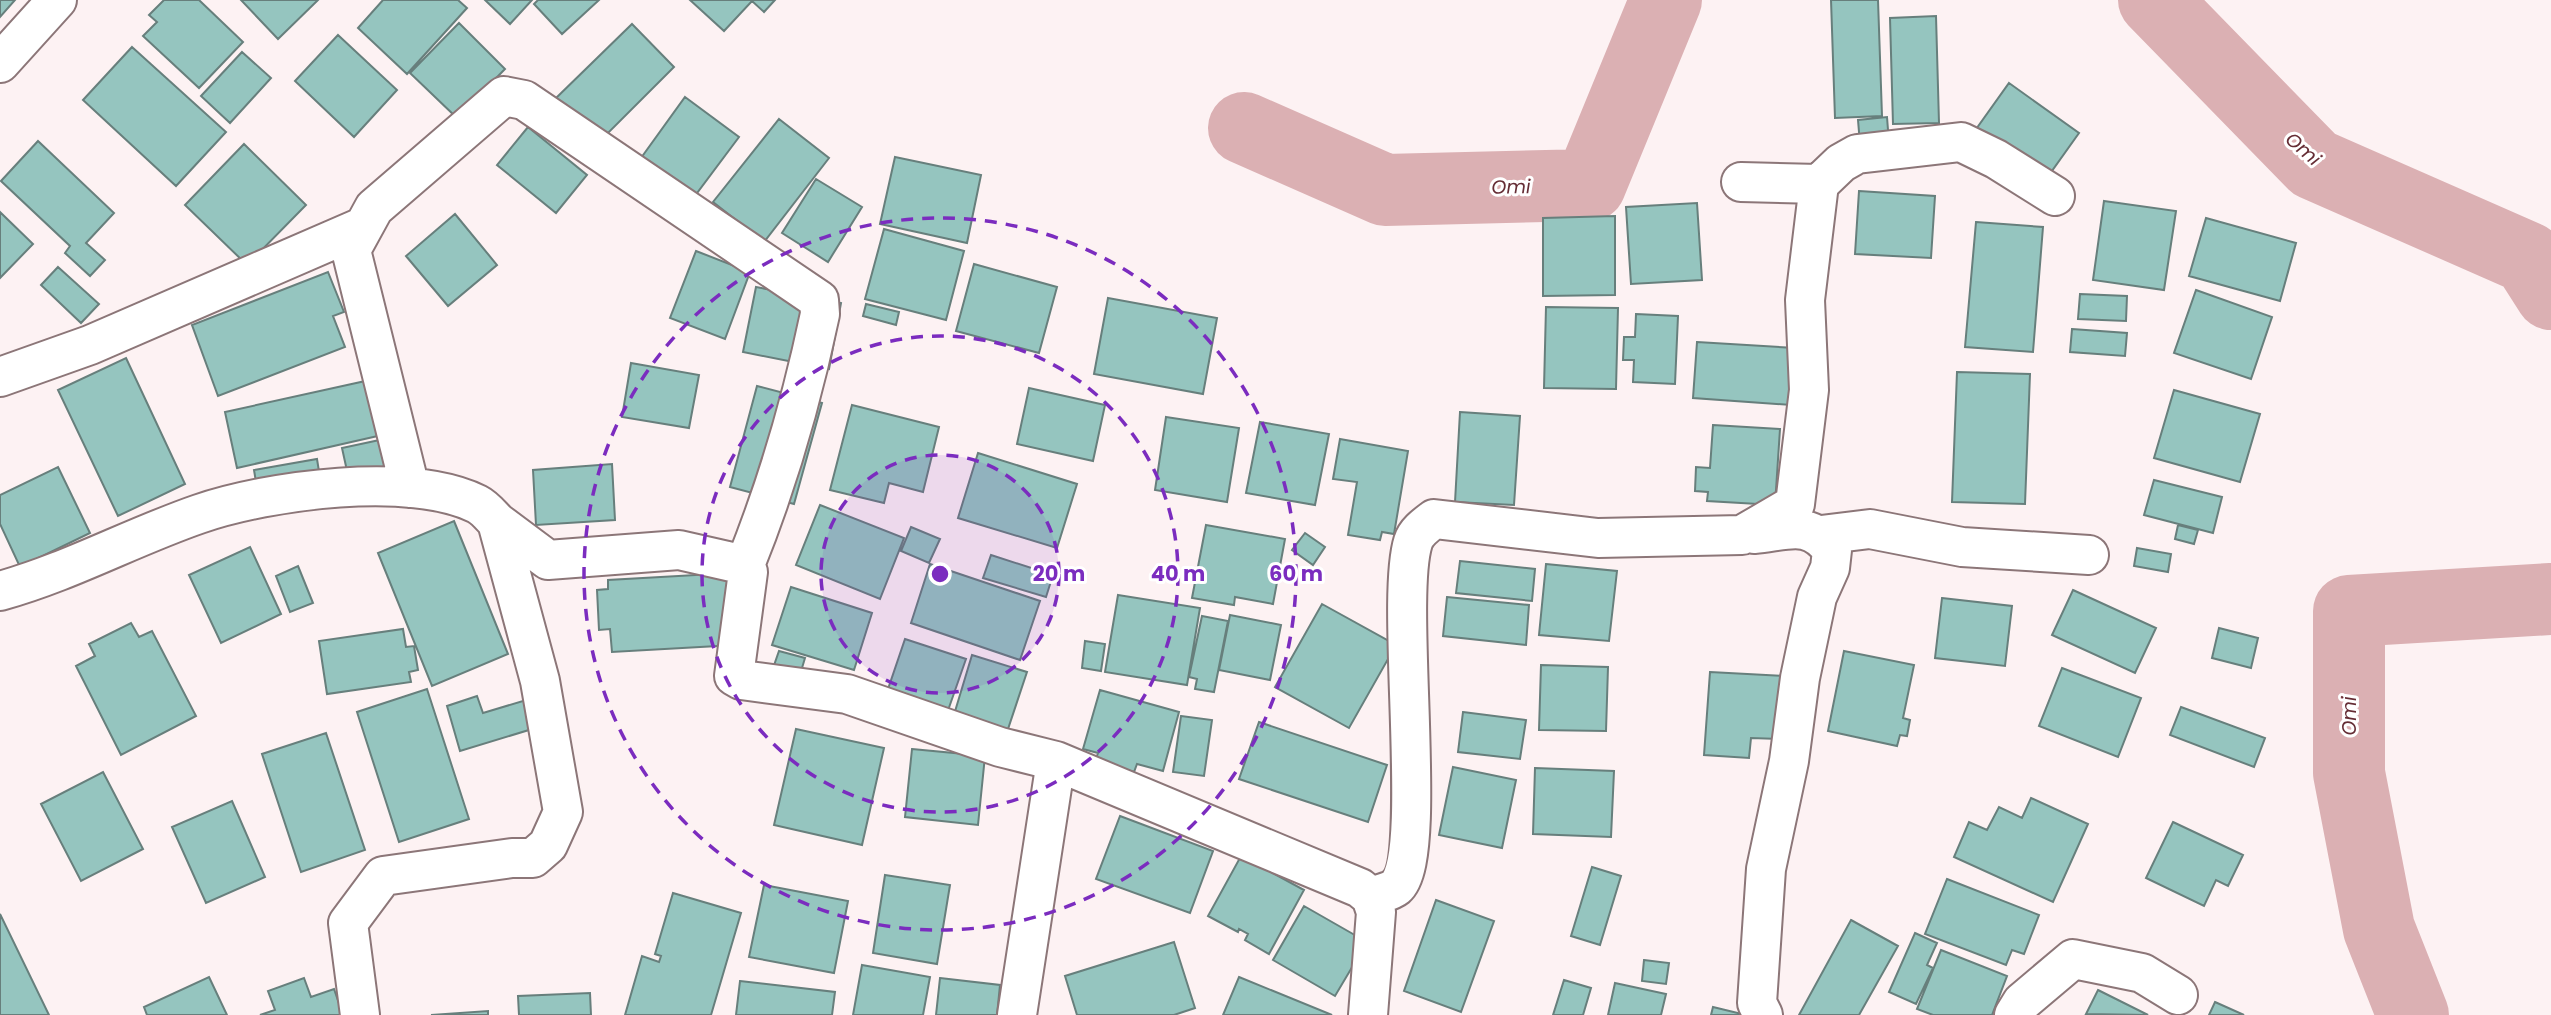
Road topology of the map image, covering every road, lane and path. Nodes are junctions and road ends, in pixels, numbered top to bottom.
1 (57, 0) edge
2 (0, 63) edge
3 (1741, 182) dead end
4 (1819, 184) junction
5 (2055, 197) dead end
6 (360, 228) junction
7 (0, 376) edge
8 (410, 488) junction
9 (497, 522) junction
10 (1742, 535) junction
11 (1821, 535) junction
12 (2089, 555) dead end
13 (745, 565) junction
14 (0, 591) edge
15 (1056, 761) junction
16 (1371, 897) junction
17 (2178, 995) dead end
18 (360, 1015) edge
19 (1017, 1015) edge
20 (1368, 1015) edge
21 (1763, 1015) edge
22 (2014, 1015) edge

1 - 2 street
3 - 4 street
4 - 5 street
4 - 10 street
6 - 7 street
6 - 8 street
6 - 13 street
8 - 9 street
8 - 14 street
9 - 13 street
9 - 18 street
10 - 11 street
10 - 16 street
11 - 12 street
11 - 21 street
13 - 15 street
15 - 16 street
15 - 19 street
16 - 20 street
17 - 22 street

